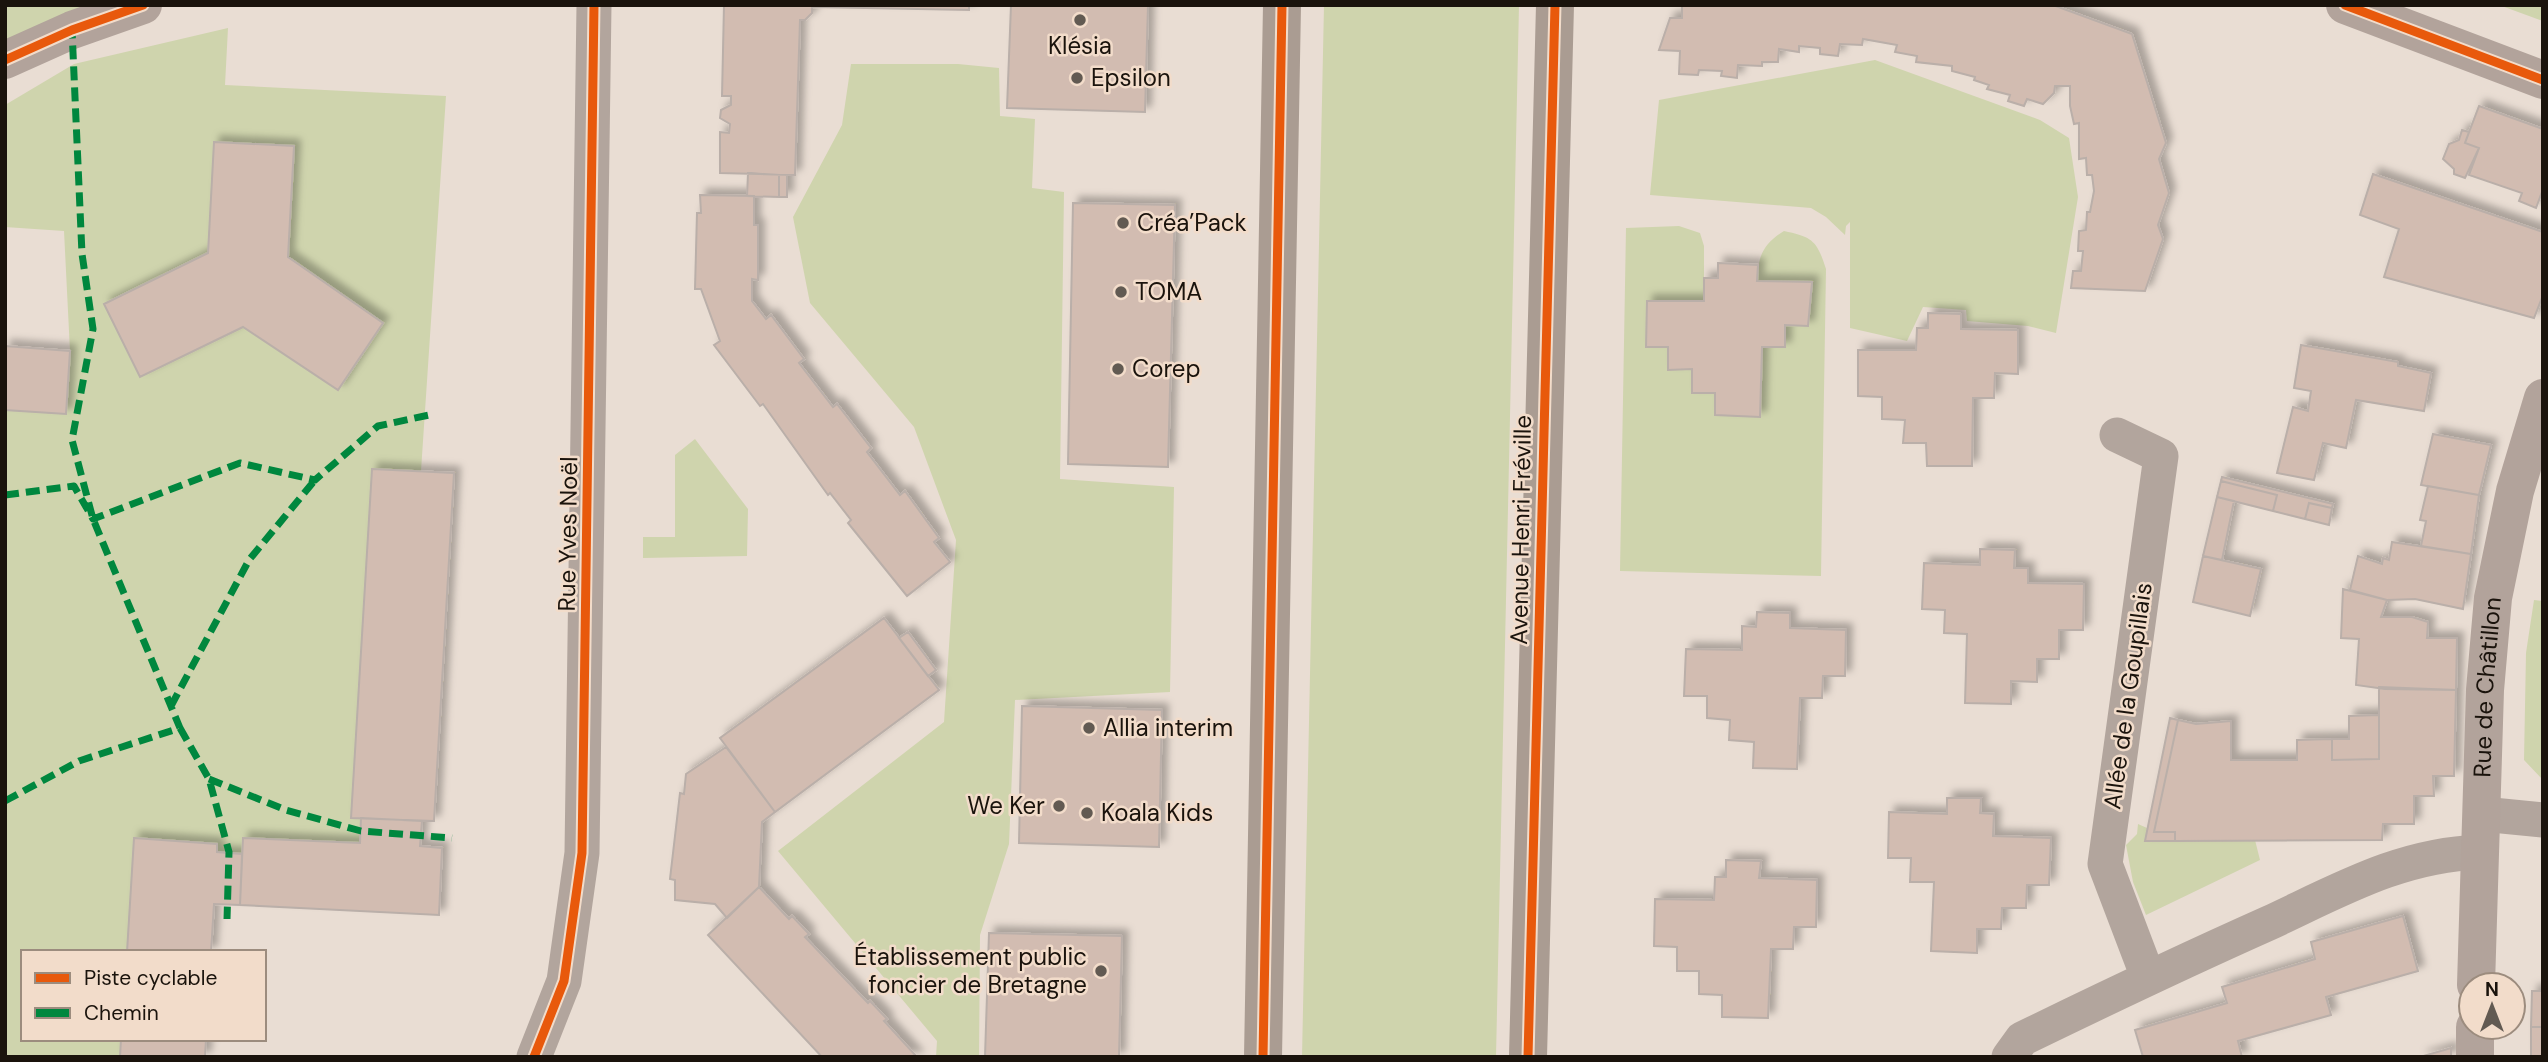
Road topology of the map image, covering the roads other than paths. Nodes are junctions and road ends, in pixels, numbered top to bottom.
1 (144, 5) edge
2 (594, 5) edge
3 (1282, 5) edge
4 (1555, 5) edge
5 (2345, 5) edge
6 (5, 60) edge
7 (2543, 80) edge
8 (2543, 398) edge
9 (2117, 435) dead end
10 (2482, 814) junction
11 (2543, 820) edge
12 (2480, 852) junction
13 (2476, 971) edge
14 (2148, 977) junction
15 (534, 1057) edge
16 (1263, 1057) edge
17 (1528, 1057) edge
18 (2009, 1057) edge

1 - 6 street
2 - 15 street, Rue Yves Noël
3 - 16 main road
4 - 17 main road, Avenue Henri Fréville
5 - 7 street
8 - 10 street, Rue de Châtillon
9 - 14 street, Allée de la Goupillais
10 - 11 street
10 - 12 street, Rue de Châtillon
12 - 13 street, Rue de Châtillon
12 - 14 street
14 - 18 street

